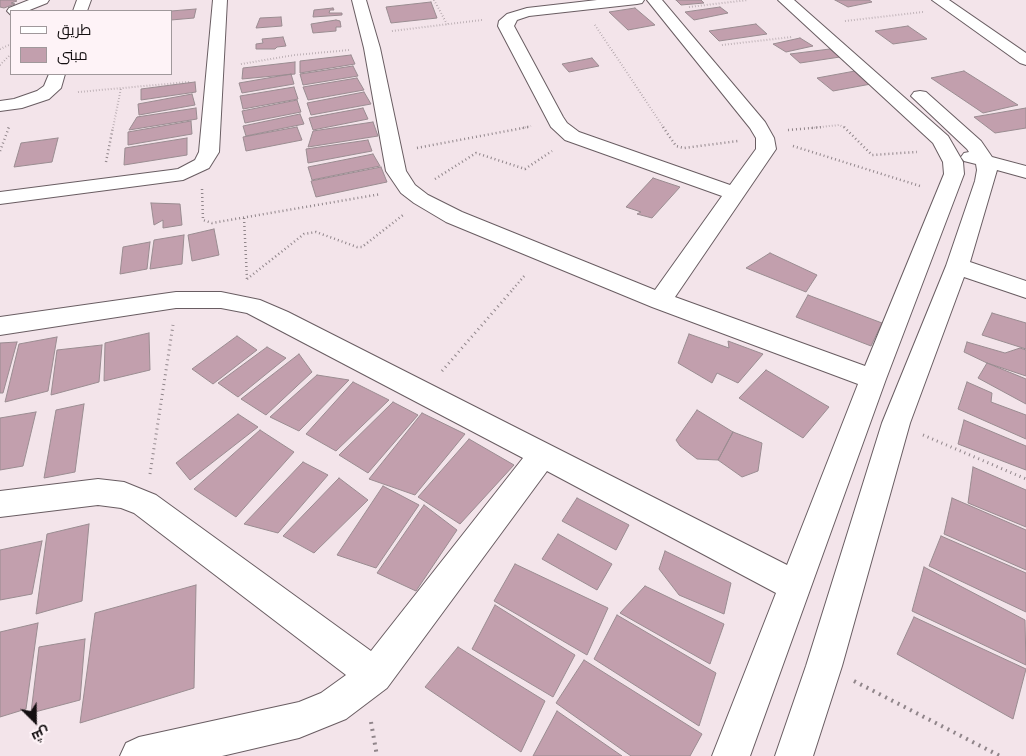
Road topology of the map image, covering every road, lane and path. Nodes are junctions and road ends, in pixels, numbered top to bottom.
1 (42, 0) edge
2 (220, 0) edge
3 (359, 0) edge
4 (434, 0) edge
5 (637, 0) edge
6 (748, 0) edge
7 (785, 0) edge
8 (808, 0) edge
9 (945, 4) edge
10 (658, 5) edge
11 (18, 10) edge
12 (512, 17) junction
13 (447, 24) junction
14 (828, 28) junction
15 (369, 41) junction
16 (694, 49) junction
17 (10, 55) edge
18 (1026, 60) edge
19 (0, 65) edge
20 (215, 74) junction
21 (57, 75) edge
22 (121, 88) junction
23 (42, 95) junction
24 (0, 106) edge
25 (556, 121) junction
26 (762, 132) junction
27 (572, 136) junction
28 (948, 150) junction
29 (392, 152) junction
30 (985, 161) junction
31 (202, 164) junction
32 (1026, 172) edge
33 (102, 185) junction
34 (414, 194) junction
35 (735, 194) junction
36 (0, 198) edge
37 (244, 218) junction
38 (544, 253) junction
39 (957, 266) junction
40 (247, 280) junction
41 (1026, 290) edge
42 (176, 300) junction
43 (221, 300) junction
44 (660, 301) junction
45 (0, 326) edge
46 (873, 379) junction
47 (423, 392) junction
48 (896, 424) junction
49 (544, 454) junction
50 (1026, 479) edge
51 (0, 504) edge
52 (145, 504) junction
53 (796, 586) junction
54 (824, 666) junction
55 (374, 674) junction
56 (139, 756) edge
57 (731, 756) edge
58 (794, 756) edge
59 (1000, 756) edge

1 - 11 street
2 - 20 street
3 - 15 street
4 - 13 path
5 - 12 street
6 - 10 path
7 - 14 street
8 - 14 street
9 - 14 path
9 - 18 street
10 - 16 street
12 - 13 path
12 - 25 street
13 - 15 path
14 - 16 path
14 - 28 street
14 - 30 street
15 - 20 path
15 - 29 street
16 - 26 street
17 - 19 path
20 - 22 path
20 - 31 street
21 - 23 street
22 - 23 path
22 - 33 path
23 - 24 street
25 - 27 street
25 - 29 path
26 - 28 path
26 - 35 street
27 - 34 path
27 - 35 street
28 - 30 street
28 - 46 street
29 - 34 street
30 - 32 street
30 - 39 street
31 - 33 street
31 - 37 path
33 - 36 street
34 - 37 path
34 - 38 street
34 - 40 path
35 - 44 street
37 - 40 path
38 - 44 street
38 - 47 path
39 - 41 street
39 - 48 street
40 - 43 path
42 - 43 street
42 - 45 street
42 - 52 path
43 - 47 street
44 - 46 street
46 - 53 street
47 - 49 street
48 - 50 path
48 - 54 street
49 - 53 street
49 - 55 street
51 - 52 street
52 - 55 street
53 - 57 street
54 - 58 street
54 - 59 path
55 - 56 street

